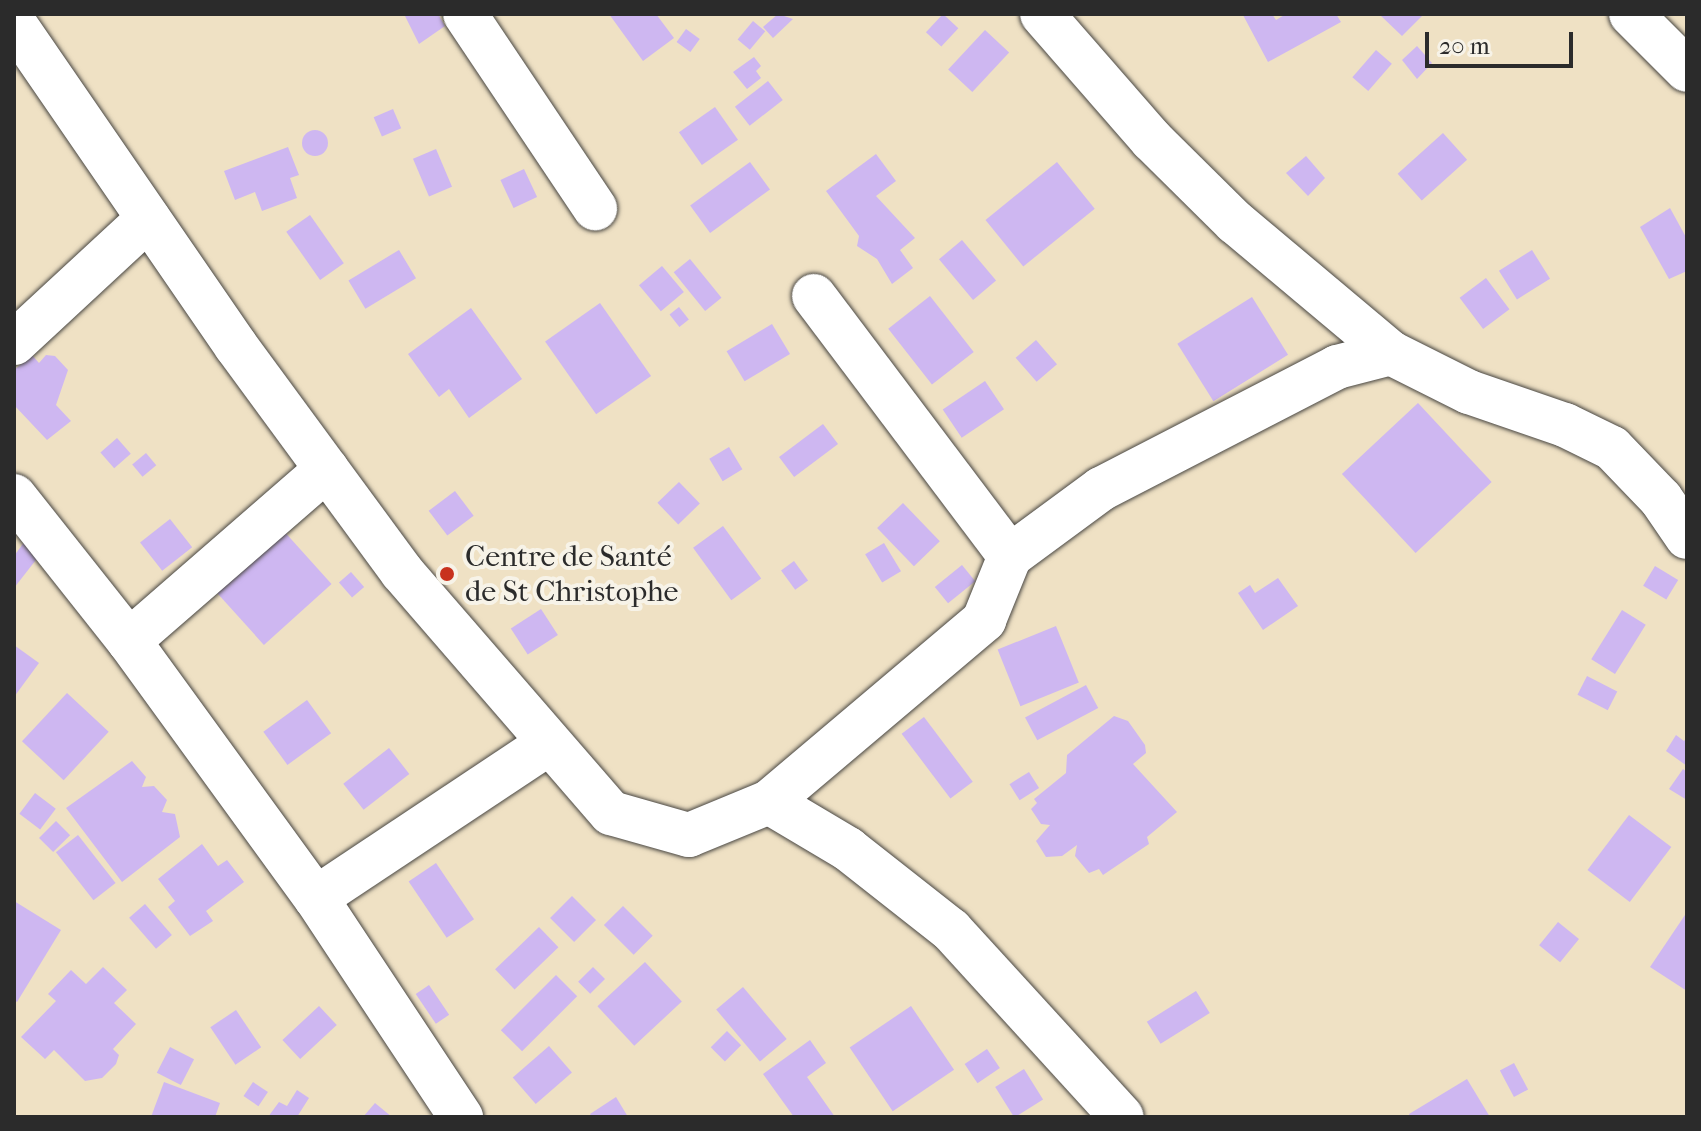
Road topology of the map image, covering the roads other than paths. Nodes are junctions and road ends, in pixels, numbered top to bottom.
1 (465, 14) edge
2 (1042, 14) edge
3 (1631, 14) edge
4 (14, 23) edge
5 (1687, 70) edge
6 (595, 208) dead end
7 (148, 219) junction
8 (814, 296) dead end
9 (14, 343) edge
10 (1391, 353) junction
11 (327, 469) junction
12 (1674, 495) edge
13 (14, 496) edge
14 (1687, 537) edge
15 (1010, 556) junction
16 (129, 641) junction
17 (548, 744) junction
18 (769, 802) junction
19 (316, 898) junction
20 (461, 1117) edge
21 (1122, 1117) edge

1 - 6 street
2 - 10 street
3 - 5 street
4 - 7 street
7 - 9 street
7 - 11 street
8 - 15 street
10 - 12 street
10 - 15 street
11 - 16 street
11 - 17 street
12 - 14 street
13 - 16 street
15 - 18 street
16 - 19 street
17 - 18 street
17 - 19 street
18 - 21 street
19 - 20 street

